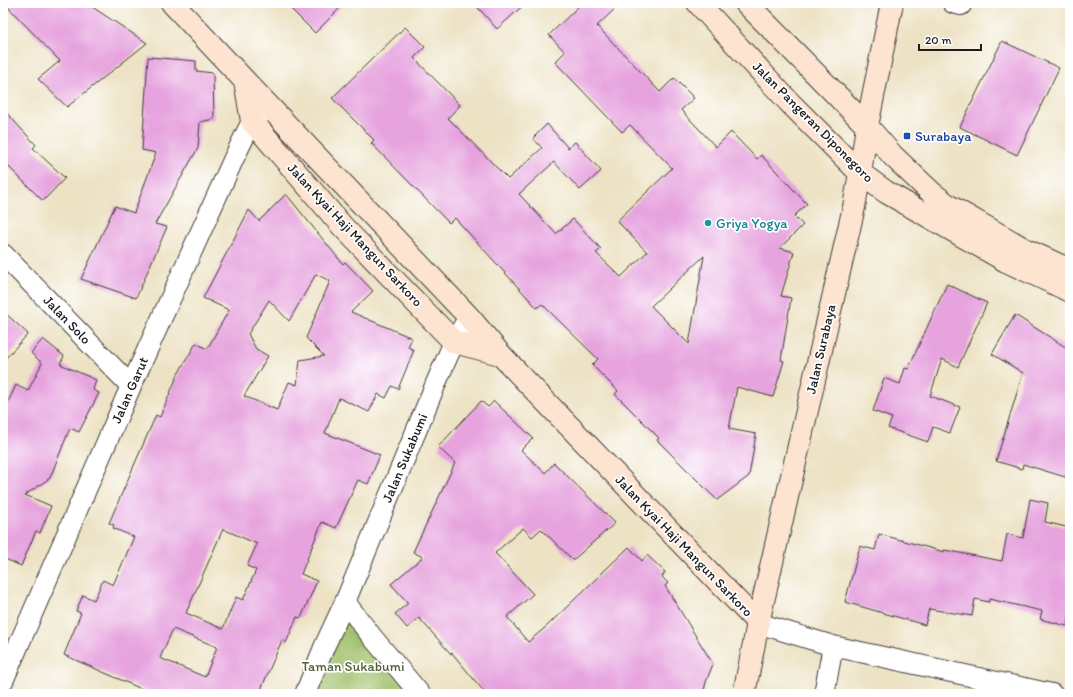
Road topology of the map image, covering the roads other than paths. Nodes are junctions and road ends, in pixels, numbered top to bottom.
1 (172, 3) edge
2 (698, 3) edge
3 (746, 3) edge
4 (892, 3) edge
5 (953, 3) edge
6 (961, 3) edge
7 (245, 82) junction
8 (270, 107) junction
9 (252, 121) junction
10 (867, 126) junction
11 (860, 173) junction
12 (364, 206) junction
13 (344, 227) junction
14 (3, 254) edge
15 (1070, 270) edge
16 (1070, 291) edge
17 (469, 317) junction
18 (454, 342) junction
19 (500, 354) junction
20 (131, 386) junction
21 (345, 602) junction
22 (758, 623) junction
23 (833, 646) junction
24 (3, 681) edge
25 (305, 694) edge
26 (420, 694) edge
27 (744, 694) edge
28 (824, 694) edge
29 (1052, 694) edge

1 - 7 street, Jalan Kyai Haji Mangun Sarkoro
2 - 11 street, Jalan Pangeran Diponegoro
3 - 10 street
4 - 10 street, Jalan Surabaya
5 - 6 street
7 - 8 street, Jalan Kyai Haji Mangun Sarkoro
7 - 9 street
8 - 9 street, Jalan Garut
8 - 12 street, Jalan Kyai Haji Mangun Sarkoro
9 - 13 street, Jalan Kyai Haji Mangun Sarkoro
9 - 20 street, Jalan Garut
10 - 11 street, Jalan Surabaya
10 - 15 street
11 - 16 street, Jalan Pangeran Diponegoro
11 - 22 street, Jalan Surabaya
12 - 13 street
12 - 17 street, Jalan Kyai Haji Mangun Sarkoro
13 - 18 street, Jalan Kyai Haji Mangun Sarkoro
14 - 20 street, Jalan Solo
17 - 18 street, Jalan Sukabumi
17 - 19 street, Jalan Kyai Haji Mangun Sarkoro
18 - 19 street
18 - 21 street, Jalan Sukabumi
19 - 22 street, Jalan Kyai Haji Mangun Sarkoro
20 - 24 street, Jalan Garut
21 - 25 street, Jalan Sukabumi
21 - 26 street
22 - 23 street, Jalan Kyai Haji Mangun Sarkoro
22 - 27 street, Jalan Surabaya
23 - 28 street
23 - 29 street, Jalan Kyai Haji Mangun Sarkoro

